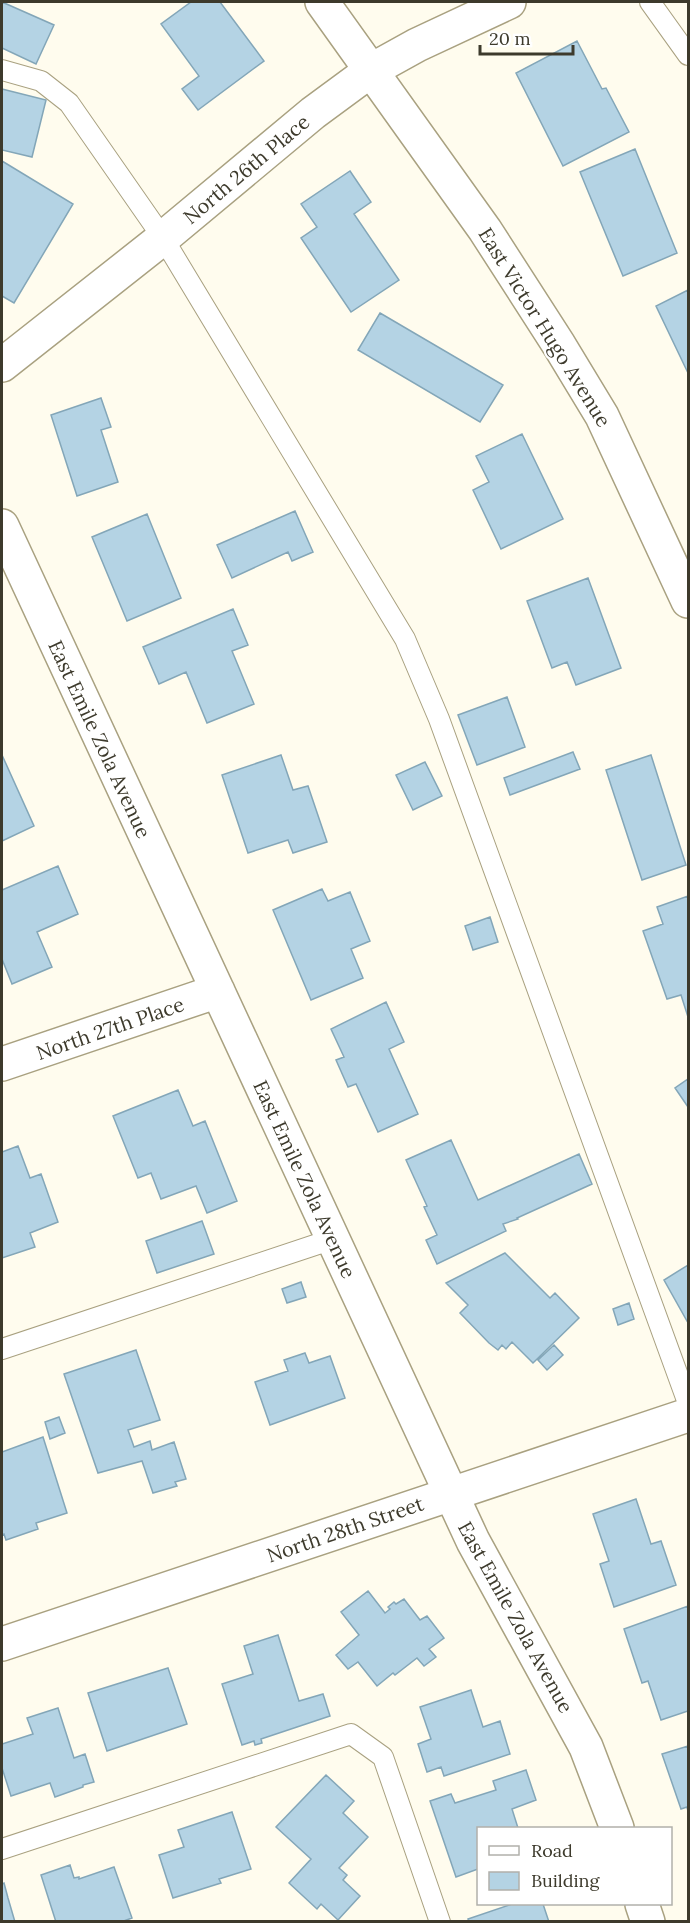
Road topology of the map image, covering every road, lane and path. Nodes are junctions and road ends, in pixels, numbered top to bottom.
1 (322, 2) edge
2 (509, 2) edge
3 (650, 2) edge
4 (688, 55) edge
5 (2, 70) edge
6 (370, 71) junction
7 (163, 238) junction
8 (2, 365) edge
9 (2, 526) edge
10 (688, 602) edge
11 (218, 991) junction
12 (2, 1065) edge
13 (333, 1239) junction
14 (2, 1350) edge
15 (688, 1403) edge
16 (688, 1415) edge
17 (451, 1493) junction
18 (2, 1644) edge
19 (617, 1827) edge
20 (2, 1849) edge
21 (642, 1905) edge
22 (440, 1922) edge
23 (648, 1922) edge

1 - 6 street, East Victor Hugo Avenue
2 - 6 street, North 26th Place
3 - 4 lane
5 - 7 lane
6 - 7 street, North 26th Place
6 - 10 street, East Victor Hugo Avenue
7 - 8 street, North 26th Place
7 - 15 lane
9 - 11 street, East Emile Zola Avenue
11 - 12 street, North 27th Place
11 - 13 street, East Emile Zola Avenue
13 - 14 lane
13 - 17 street, East Emile Zola Avenue
16 - 17 street, North 28th Street
17 - 18 street, North 28th Street
17 - 19 street, East Emile Zola Avenue
20 - 22 lane
21 - 23 street

